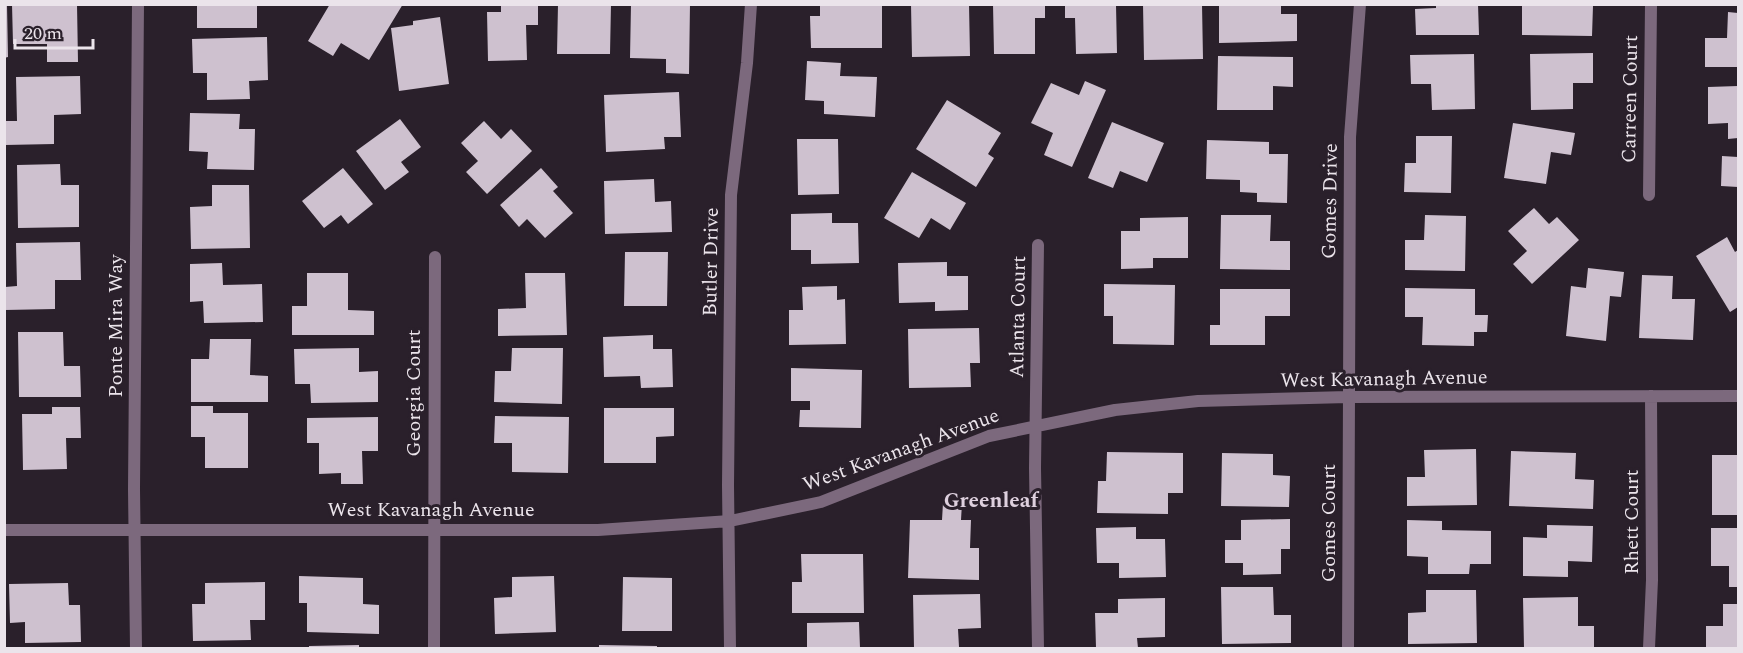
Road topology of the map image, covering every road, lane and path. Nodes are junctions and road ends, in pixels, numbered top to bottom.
1 (138, 4) edge
2 (750, 4) edge
3 (1360, 4) edge
4 (1651, 4) edge
5 (1649, 195) dead end
6 (1038, 245) dead end
7 (435, 257) dead end
8 (1651, 396) junction
9 (1738, 396) edge
10 (1348, 398) junction
11 (1036, 425) junction
12 (730, 521) junction
13 (135, 529) junction
14 (433, 529) junction
15 (4, 530) edge
16 (136, 648) edge
17 (434, 648) edge
18 (730, 648) edge
19 (1038, 648) edge
20 (1348, 648) edge
21 (1649, 648) edge

1 - 13 street, Ponte Mira Way
2 - 12 street, Butler Drive
3 - 10 street, Gomes Drive
4 - 5 street, Carreen Court
6 - 11 street, Atlanta Court
7 - 14 street, Georgia Court
8 - 9 street, West Kavanagh Avenue
8 - 10 street, West Kavanagh Avenue
8 - 21 street, Rhett Court
10 - 11 street, West Kavanagh Avenue
10 - 20 street, Gomes Court
11 - 12 street, West Kavanagh Avenue
11 - 19 street, Atlanta Court
12 - 14 street, West Kavanagh Avenue
12 - 18 street, Butler Drive
13 - 14 street, West Kavanagh Avenue
13 - 15 street, West Kavanagh Avenue
13 - 16 street, Ponte Mira Way
14 - 17 street, Georgia Court

